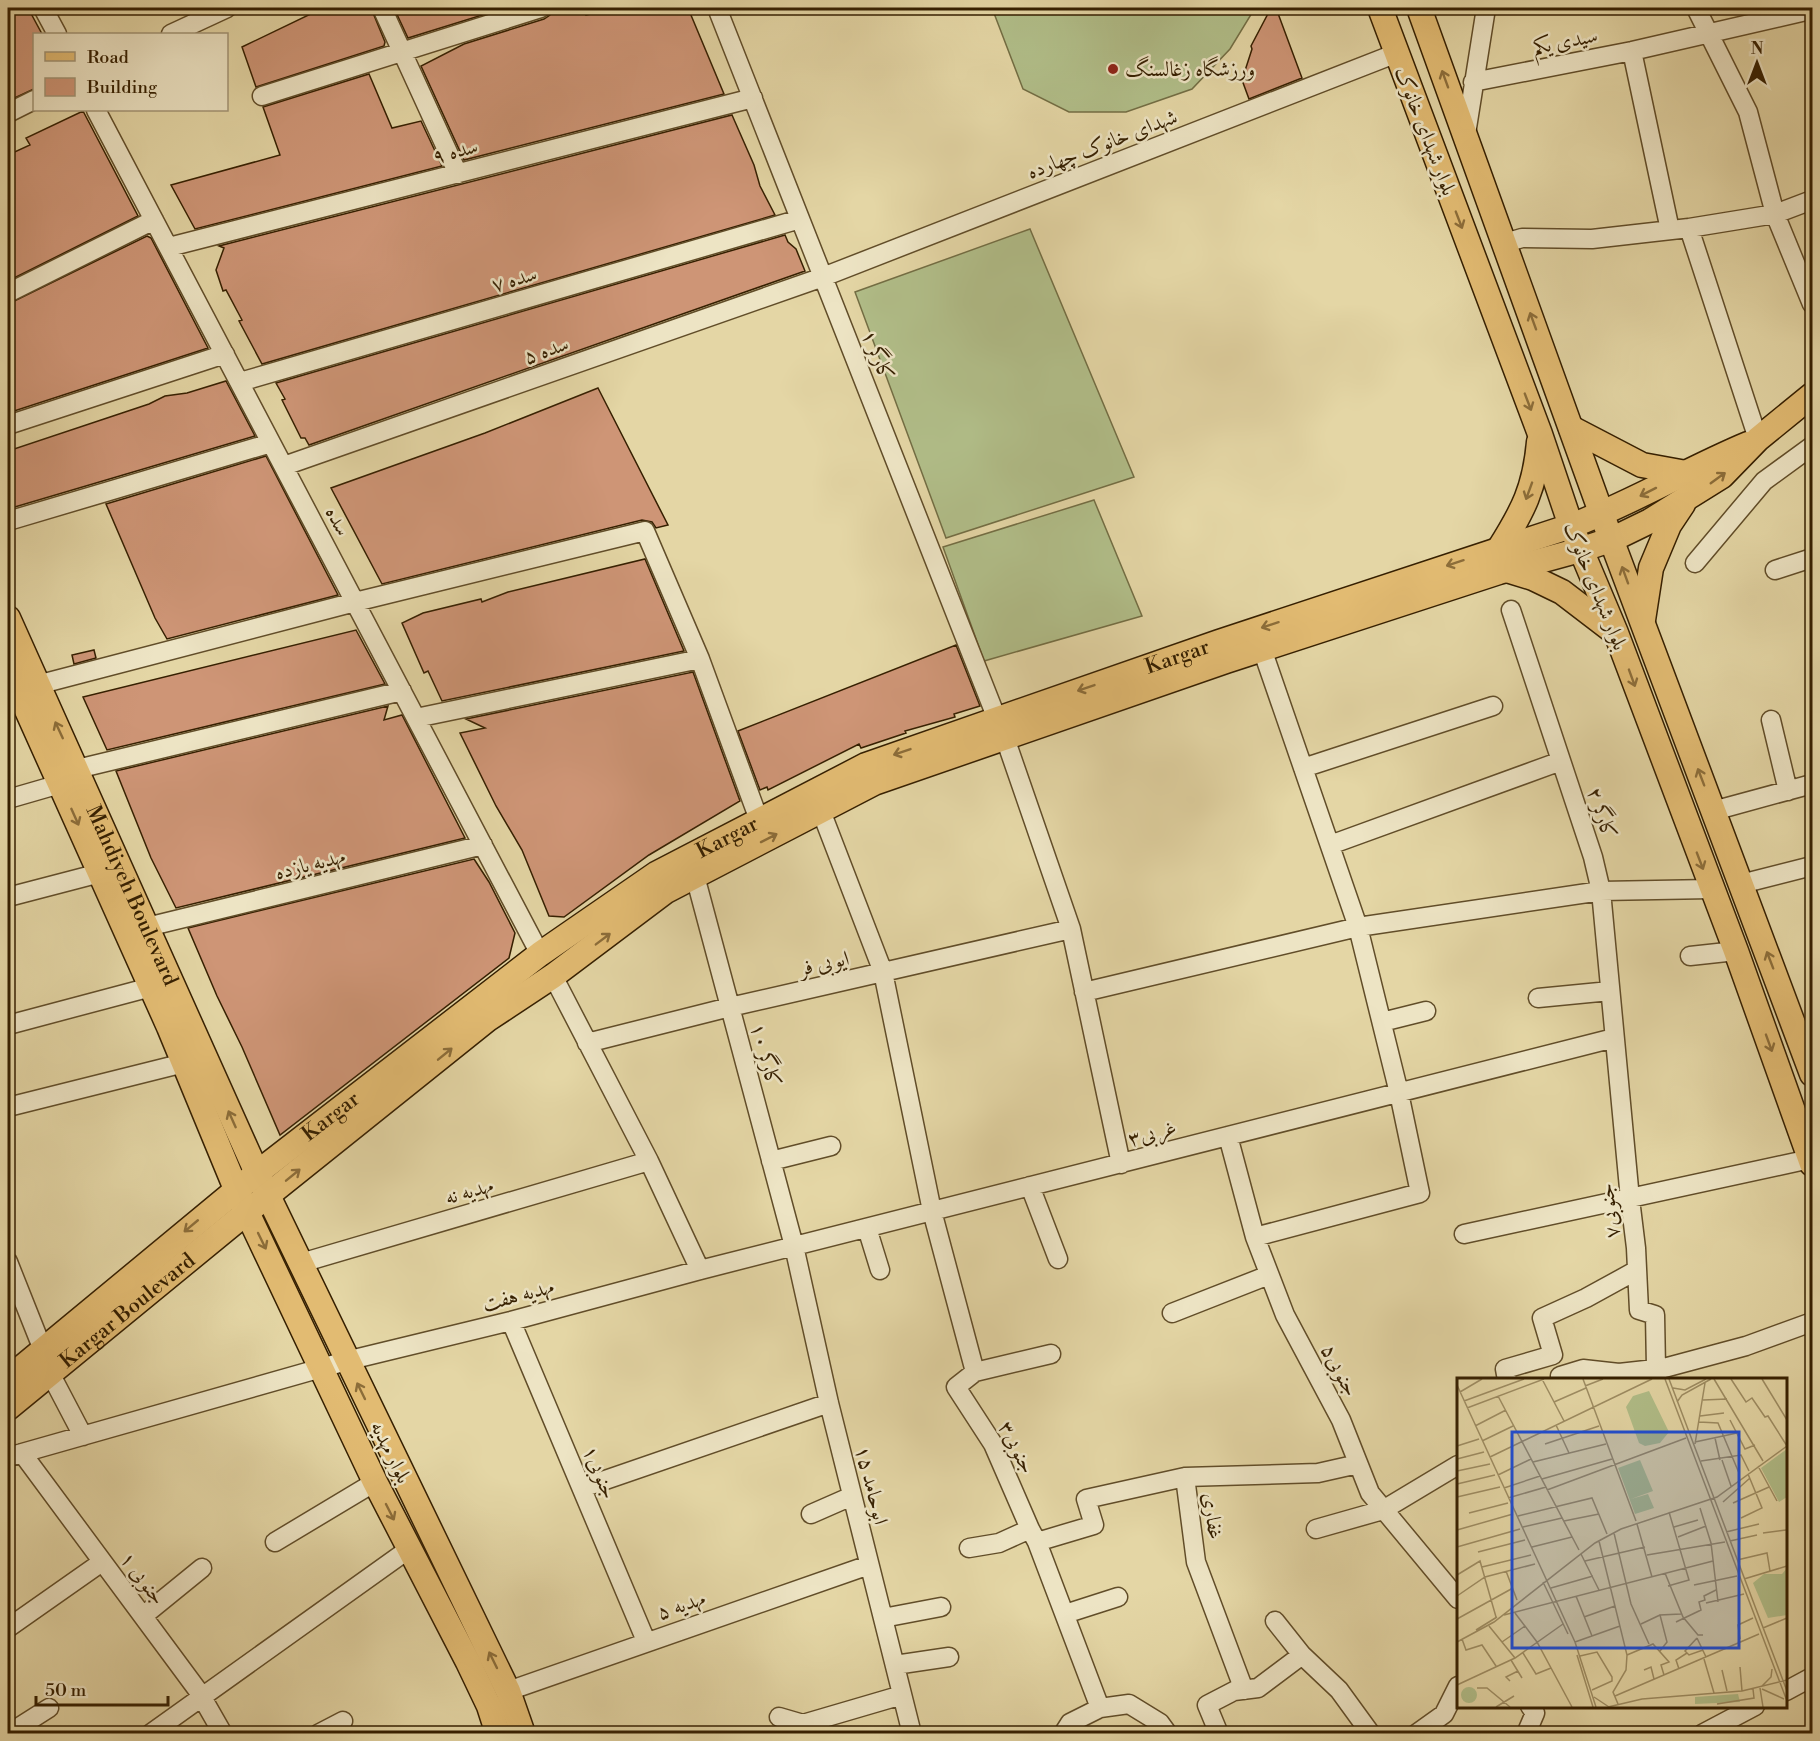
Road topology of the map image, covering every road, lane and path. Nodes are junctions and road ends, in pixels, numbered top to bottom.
1 (42, 8) edge
2 (227, 8) edge
3 (382, 8) edge
4 (541, 8) edge
5 (717, 8) edge
6 (1380, 8) edge
7 (1419, 8) edge
8 (1486, 8) edge
9 (1696, 8) edge
10 (1808, 14) edge
11 (1709, 32) junction
12 (56, 33) edge
13 (173, 33) edge
14 (1632, 51) junction
15 (404, 52) junction
16 (1397, 53) junction
17 (1473, 82) junction
18 (262, 96) dead end
19 (753, 98) junction
20 (33, 100) edge
21 (97, 111) edge
22 (8, 113) edge
23 (1466, 134) junction
24 (458, 174) junction
25 (1812, 200) edge
26 (1775, 214) junction
27 (800, 219) junction
28 (154, 220) junction
29 (1689, 228) junction
30 (1670, 230) junction
31 (1504, 243) junction
32 (169, 247) junction
33 (823, 277) junction
34 (8, 293) edge
35 (1812, 304) edge
36 (225, 354) junction
37 (240, 382) junction
38 (1812, 395) edge
39 (8, 425) edge
40 (1571, 428) junction
41 (1540, 434) junction
42 (1758, 439) junction
43 (271, 443) junction
44 (1812, 446) edge
45 (284, 466) junction
46 (1686, 472) junction
47 (1687, 498) junction
48 (1602, 515) junction
49 (8, 521) edge
50 (1571, 526) junction
51 (1613, 539) junction
52 (1580, 550) junction
53 (1812, 558) edge
54 (1503, 559) junction
55 (1695, 563) dead end
56 (1775, 570) dead end
57 (355, 602) junction
58 (1511, 610) dead end
59 (8, 618) edge
60 (1642, 622) junction
61 (1616, 633) junction
62 (1262, 649) junction
63 (700, 659) junction
64 (8, 668) edge
65 (38, 685) junction
66 (402, 691) junction
67 (1493, 706) dead end
68 (416, 718) junction
69 (1771, 720) dead end
70 (1001, 729) junction
71 (1561, 761) junction
72 (1303, 768) junction
73 (68, 777) junction
74 (1812, 784) edge
75 (1788, 791) junction
76 (8, 799) edge
77 (821, 811) junction
78 (1713, 811) junction
79 (759, 820) junction
80 (483, 845) junction
81 (1330, 845) junction
82 (1812, 866) edge
83 (100, 873) junction
84 (695, 876) junction
85 (1740, 884) junction
86 (1711, 889) junction
87 (1601, 891) junction
88 (8, 897) edge
89 (147, 927) junction
90 (1358, 927) junction
91 (1071, 929) junction
92 (1736, 951) junction
93 (540, 954) junction
94 (1690, 956) dead end
95 (883, 972) junction
96 (553, 976) junction
97 (151, 987) junction
98 (1610, 991) junction
99 (1084, 992) junction
100 (1538, 998) dead end
101 (730, 1007) junction
102 (1426, 1011) dead end
103 (1382, 1022) junction
104 (178, 1023) junction
105 (8, 1025) edge
106 (1805, 1028) edge
107 (1614, 1038) junction
108 (587, 1043) junction
109 (184, 1063) junction
110 (1812, 1074) edge
111 (1399, 1093) junction
112 (8, 1107) edge
113 (1228, 1136) junction
114 (831, 1146) dead end
115 (649, 1161) junction
116 (771, 1161) junction
117 (1811, 1162) edge
118 (1121, 1164) junction
119 (256, 1173) junction
120 (1030, 1186) junction
121 (236, 1189) junction
122 (268, 1196) junction
123 (1630, 1199) junction
124 (932, 1211) junction
125 (247, 1212) junction
126 (867, 1228) junction
127 (1464, 1234) dead end
128 (1255, 1237) junction
129 (794, 1246) junction
130 (1058, 1259) dead end
131 (8, 1262) edge
132 (301, 1263) junction
133 (700, 1270) junction
134 (880, 1270) dead end
135 (1637, 1270) junction
136 (135, 1273) junction
137 (1269, 1275) junction
138 (150, 1292) junction
139 (1172, 1313) dead end
140 (511, 1321) junction
141 (1812, 1322) edge
142 (43, 1350) junction
143 (1051, 1354) dead end
144 (1553, 1354) junction
145 (346, 1361) junction
146 (1656, 1368) junction
147 (321, 1369) junction
148 (975, 1372) junction
149 (50, 1373) junction
150 (1506, 1374) edge
151 (1561, 1378) edge
152 (8, 1379) edge
153 (829, 1403) junction
154 (8, 1408) edge
155 (83, 1436) junction
156 (15, 1455) edge
157 (1358, 1464) junction
158 (1457, 1466) edge
159 (1185, 1477) junction
160 (375, 1482) junction
161 (582, 1488) junction
162 (852, 1496) junction
163 (1383, 1510) junction
164 (811, 1514) dead end
165 (1316, 1529) dead end
166 (1034, 1536) junction
167 (275, 1542) dead end
168 (969, 1548) dead end
169 (409, 1549) junction
170 (102, 1562) junction
171 (869, 1565) junction
172 (202, 1568) dead end
173 (1118, 1597) dead end
174 (1457, 1598) edge
175 (941, 1607) dead end
176 (1065, 1614) junction
177 (143, 1616) junction
178 (883, 1618) junction
179 (1275, 1621) dead end
180 (8, 1628) edge
181 (646, 1641) junction
182 (1302, 1655) junction
183 (949, 1657) dead end
184 (895, 1665) junction
185 (1812, 1677) edge
186 (1457, 1688) edge
187 (1244, 1690) junction
188 (1787, 1690) edge
189 (508, 1691) junction
190 (903, 1695) junction
191 (202, 1697) junction
192 (49, 1708) dead end
193 (1100, 1708) junction
194 (1531, 1708) edge
195 (1753, 1708) edge
196 (778, 1717) dead end
197 (343, 1721) dead end
198 (8, 1734) edge
199 (150, 1734) edge
200 (223, 1734) edge
201 (318, 1734) edge
202 (498, 1734) edge
203 (523, 1734) edge
204 (912, 1734) edge
205 (1063, 1734) edge
206 (1168, 1734) edge
207 (1219, 1734) edge
208 (1371, 1734) edge
209 (1416, 1734) edge
210 (1526, 1734) edge
211 (1702, 1734) edge

1 - 12 street
2 - 13 street
3 - 15 street
4 - 15 street
5 - 19 street, کارگر ۱
6 - 16 main road, بلوار شهدای خانوک
23 -> 7 main road, بلوار شهدای خانوک
8 - 17 street
9 - 11 street
10 - 11 street, سیدی یکم
11 - 14 street, سیدی یکم
11 - 26 street
14 - 17 street, سیدی یکم
14 - 30 street
15 - 18 street
15 - 24 street
16 - 33 street, شهدای خانوک چهارده
16 -> 41 main road, بلوار شهدای خانوک
17 - 23 street
19 - 24 street, سده ۹
19 - 27 street, کارگر ۱
20 - 22 street
21 - 28 street, سده
23 - 31 main road, بلوار شهدای خانوک
24 - 32 street, سده ۹
25 - 26 street
26 - 29 street
26 - 35 street
27 - 33 street, کارگر ۱
27 - 37 street, سده ۷
28 - 32 street, سده
28 - 34 street
29 - 30 street
29 - 42 street
30 - 31 street
40 -> 31 main road, بلوار شهدای خانوک
32 - 36 street, سده
33 - 45 street, سده ۵
33 - 70 street, کارگر ۱
36 - 37 street, سده
36 - 39 street
37 - 43 street, سده
38 - 42 main road
40 - 46 main road
40 - 48 main road, بلوار شهدای خانوک
41 - 50 main road, بلوار شهدای خانوک
41 -> 54 main road
42 - 46 main road, Kargar
47 -> 42 main road, Kargar
43 - 45 street, سده
43 - 49 street
44 - 55 street
45 - 57 street, سده
46 -> 48 main road, Kargar
47 - 51 main road, Kargar
47 - 60 main road
48 - 50 main road, Kargar
48 - 51 main road, بلوار شهدای خانوک
50 - 52 main road, بلوار شهدای خانوک
50 - 54 main road, Kargar
51 - 52 main road, Kargar
60 -> 51 main road, بلوار شهدای خانوک
52 - 54 main road, Kargar
52 - 61 main road, بلوار شهدای خانوک
53 - 56 street
54 - 61 main road
54 - 62 main road, Kargar
54 -> 70 main road, Kargar
57 - 63 street
57 - 65 street
57 - 66 street, سده
58 - 71 street, کارگر ۲
59 - 65 main road, Mahdiyeh Boulevard
78 -> 60 main road, بلوار شهدای خانوک
61 -> 86 main road, بلوار شهدای خانوک
62 - 70 main road, Kargar
62 - 72 street
63 - 68 street
63 - 79 street
64 - 73 main road, Mahdiyeh Boulevard
73 -> 65 main road, Mahdiyeh Boulevard
66 - 68 street, سده
66 - 73 street
67 - 72 street
68 - 80 street, سده
69 - 75 street
70 - 77 main road, Kargar
70 -> 79 main road, Kargar
70 - 91 street, کارگر ۱
71 - 81 street
71 - 87 street, کارگر ۲
72 - 81 street
73 - 76 street
73 -> 83 main road, Mahdiyeh Boulevard
73 - 89 main road, Mahdiyeh Boulevard
74 - 75 street
75 - 78 street
84 -> 77 main road, Kargar
77 - 95 street
78 - 85 main road, بلوار شهدای خانوک
79 - 93 main road, Kargar
80 - 89 street, مهدیه یازده
80 - 93 street, سده
81 - 90 street
82 - 85 street
83 - 88 street
83 - 97 main road, Mahdiyeh Boulevard
96 -> 84 main road, Kargar
84 - 101 street, کارگر ۱۰
106 -> 85 main road, بلوار شهدای خانوک
86 - 87 street
86 - 92 main road, بلوار شهدای خانوک
87 - 90 street
87 - 98 street, کارگر ۲
89 - 104 main road, Mahdiyeh Boulevard
90 - 99 street
90 - 103 street
91 - 95 street, ایوبی فر
91 - 99 street, کارگر ۱
92 - 94 street
92 -> 117 main road, بلوار شهدای خانوک
93 - 119 main road, Kargar
95 - 101 street, ایوبی فر
95 - 124 street
96 - 108 street
122 -> 96 main road, Kargar
97 - 104 main road, Mahdiyeh Boulevard
97 - 105 street
98 - 100 street
98 - 107 street, کارگر ۲
99 - 118 street, کارگر ۱
101 - 108 street, ایوبی فر
101 - 116 street, کارگر ۱۰
102 - 103 street
103 - 111 street
104 - 109 main road, Mahdiyeh Boulevard
119 -> 104 main road, Mahdiyeh Boulevard
106 - 110 main road, بلوار شهدای خانوک
107 - 111 street, غربی۳
107 - 123 street, جنوبی۷
108 - 115 street
109 - 112 street
109 - 121 main road, Mahdiyeh Boulevard
111 - 113 street, غربی۳
111 - 128 street
113 - 118 street, غربی۳
113 - 128 street, جنوبی۵
114 - 116 street
115 - 132 street, مهدیه نه
115 - 133 street
116 - 129 street, کارگر ۱۰
117 - 123 street
118 - 120 street, غربی۳
119 - 121 main road, Kargar
119 - 122 main road, بلوار مهدیه
120 - 124 street, غربی۳
120 - 130 street
121 - 125 main road, بلوار مهدیه
121 -> 136 main road, Kargar
122 - 125 main road, Kargar
122 - 132 main road, بلوار مهدیه
123 - 127 street
123 - 135 street, جنوبی۷
124 - 126 street, غربی۳
124 - 148 street
125 - 138 main road, Kargar Boulevard
125 -> 147 main road, بلوار مهدیه
126 - 129 street, غربی۳
126 - 134 street
128 - 137 street, جنوبی۵
129 - 133 street, غربی۳
129 - 153 street, ابوحامد ۱۵
131 - 142 street
132 - 145 main road, بلوار مهدیه
133 - 140 street, مهدیه هفت
135 - 144 street
135 - 146 street, جنوبی۷
136 - 138 main road
136 - 142 main road, Kargar
137 - 139 street
137 - 157 street, جنوبی۵
138 - 149 main road, Kargar Boulevard
140 - 145 street, مهدیه هفت
140 - 161 street, جنوبی۱
141 - 146 street
142 - 152 main road, Kargar
143 - 148 street
144 - 150 street
144 - 151 street
145 - 147 street, مهدیه هفت
189 -> 145 main road, بلوار مهدیه
146 - 151 street
147 - 155 street, مهدیه هفت
147 - 160 main road, بلوار مهدیه
148 - 166 street, جنوبی۳
149 - 154 main road, Kargar Boulevard
149 - 155 street
153 - 161 street
153 - 162 street, ابوحامد ۱۵
155 - 156 street, مهدیه هفت
156 - 170 street, ۱ جنوبی
157 - 159 street, غفاری
157 - 163 street, جنوبی۵
158 - 163 street
159 - 166 street
159 - 187 street, غفاری
160 - 167 street
160 -> 169 main road, بلوار مهدیه
161 - 181 street, جنوبی۱
162 - 164 street
162 - 171 street, ابوحامد ۱۵
163 - 165 street
163 - 174 street, جنوبی۵
166 - 168 street
166 - 176 street, جنوبی۳
169 - 191 street
169 - 202 main road, بلوار مهدیه
170 - 177 street, ۱ جنوبی
170 - 180 street
171 - 178 street, ابوحامد ۱۵
171 - 181 street, مهدیه ۵
172 - 177 street
173 - 176 street
175 - 178 street
176 - 193 street, جنوبی۳
177 - 191 street, ۱ جنوبی
178 - 184 street, ابوحامد ۱۵
179 - 182 street
181 - 189 street, مهدیه ۵
182 - 187 street
182 - 208 street
183 - 184 street
184 - 190 street, ابوحامد ۱۵
185 - 188 street
186 - 209 street
187 - 207 street
189 - 203 main road, بلوار مهدیه
190 - 196 street
190 - 204 street, ابوحامد ۱۵
191 - 199 street
191 - 200 street, ۱ جنوبی
192 - 198 street
193 - 205 street
193 - 206 street
194 - 210 street
195 - 211 street
197 - 201 street

